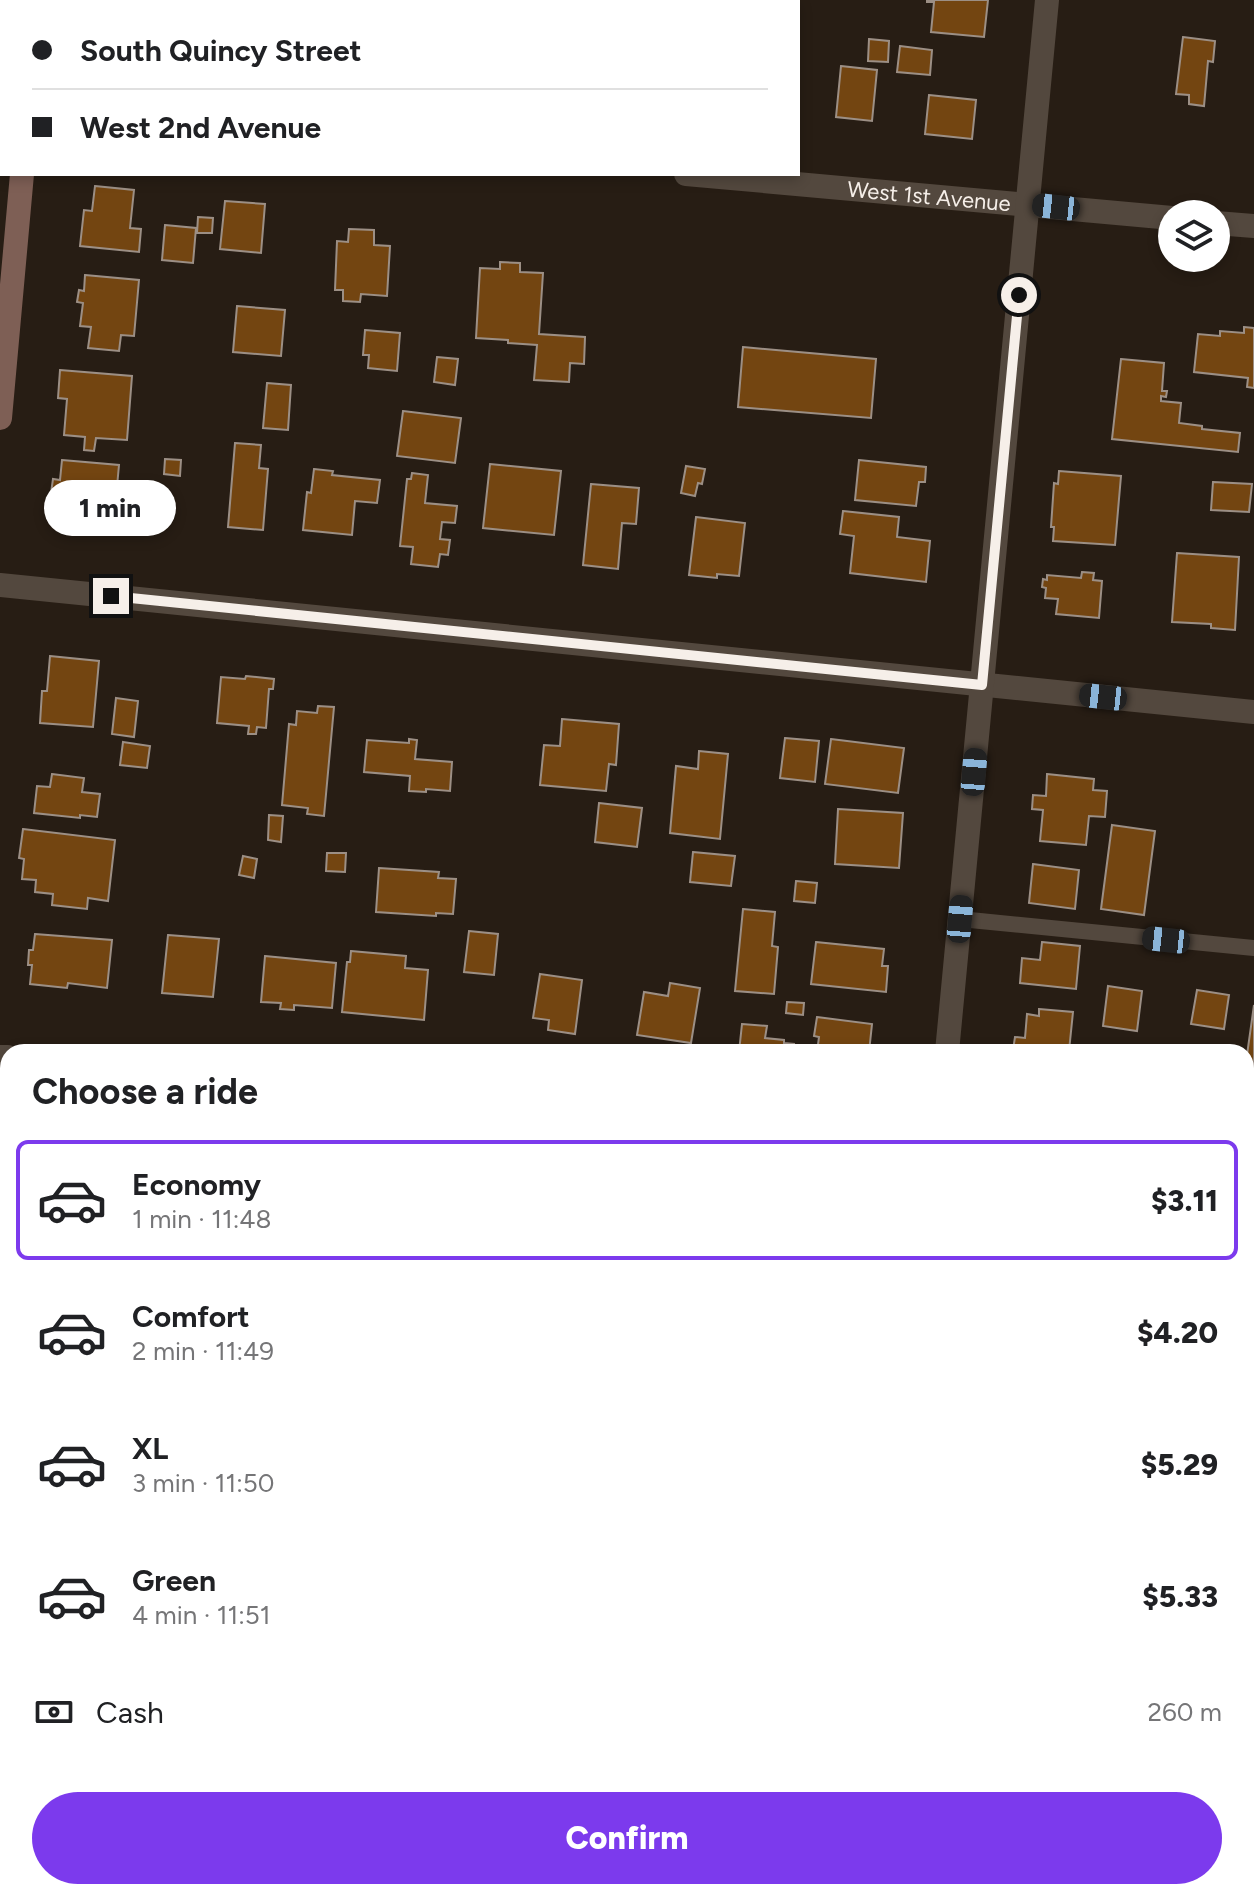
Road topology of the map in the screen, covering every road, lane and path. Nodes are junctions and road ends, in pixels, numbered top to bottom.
1 (1047, 0) edge
2 (22, 176) edge
3 (709, 176) edge
4 (1027, 204) junction
5 (1158, 217) edge
6 (1230, 224) edge
7 (1254, 226) edge
8 (0, 418) edge
9 (0, 585) edge
10 (982, 685) junction
11 (1254, 712) edge
12 (960, 919) junction
13 (1254, 948) edge
14 (948, 1044) edge

1 - 4 street
2 - 8 street
3 - 4 street, West 1st Avenue
4 - 5 street, West 1st Avenue
4 - 10 street
6 - 7 street
9 - 10 street
10 - 11 street
10 - 12 street
12 - 13 lane
12 - 14 street

